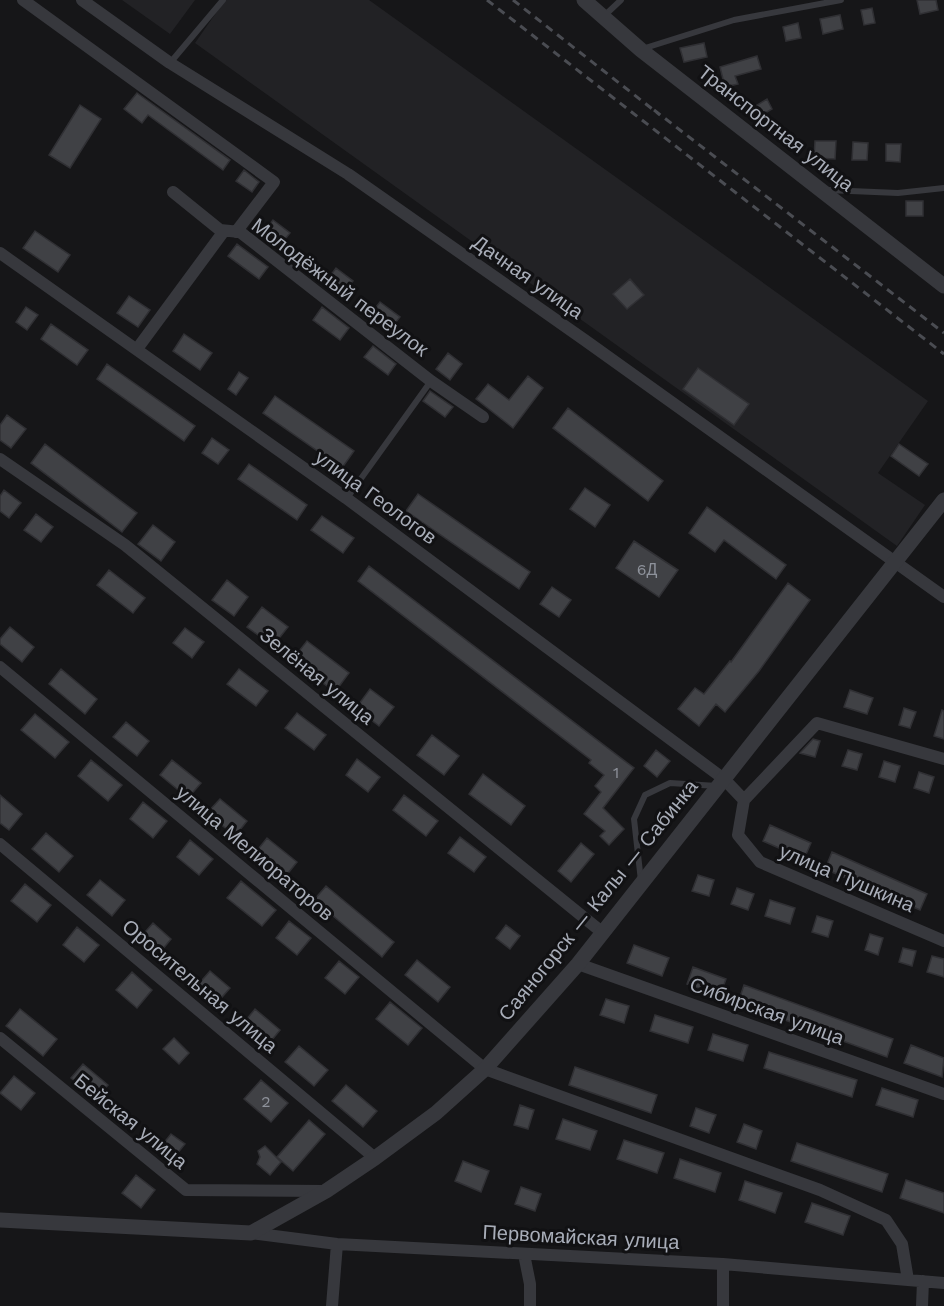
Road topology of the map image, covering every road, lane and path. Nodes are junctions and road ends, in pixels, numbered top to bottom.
1 (23, 0) edge
2 (82, 0) edge
3 (223, 0) edge
4 (584, 0) edge
5 (621, 0) edge
6 (841, 0) edge
7 (603, 17) junction
8 (641, 50) junction
9 (170, 63) junction
10 (944, 188) edge
11 (821, 189) junction
12 (173, 192) dead end
13 (230, 231) junction
14 (0, 253) edge
15 (944, 286) edge
16 (137, 349) junction
17 (431, 381) junction
18 (483, 417) dead end
19 (0, 459) edge
20 (346, 498) junction
21 (944, 500) edge
22 (895, 561) junction
23 (944, 597) edge
24 (0, 667) edge
25 (944, 759) edge
26 (721, 783) junction
27 (744, 800) junction
28 (0, 844) edge
29 (641, 884) junction
30 (603, 933) junction
31 (944, 941) edge
32 (578, 964) junction
33 (0, 1038) edge
34 (485, 1069) junction
35 (944, 1094) edge
36 (375, 1158) junction
37 (326, 1191) junction
38 (0, 1220) edge
39 (251, 1233) junction
40 (337, 1244) junction
41 (524, 1254) junction
42 (723, 1264) junction
43 (908, 1280) junction
44 (923, 1281) junction
45 (944, 1283) edge
46 (332, 1306) edge
47 (530, 1306) edge
48 (723, 1306) edge
49 (922, 1306) edge

1 - 13 street
2 - 9 street, Дачная улица
3 - 9 lane
4 - 7 street, Транспортная улица
5 - 7 lane
6 - 8 lane
7 - 8 street, Транспортная улица
8 - 11 street, Транспортная улица
9 - 22 street, Дачная улица
10 - 11 lane
11 - 15 street, Транспортная улица
12 - 13 street, Молодёжный переулок
13 - 16 street
13 - 17 street, Молодёжный переулок
14 - 16 street, улица Геологов
16 - 20 street, улица Геологов
17 - 18 street, Молодёжный переулок
17 - 20 lane
19 - 30 street, Зелёная улица
20 - 26 street, улица Геологов
21 - 22 street, Саяногорск — Калы — Сабинка
22 - 23 street, Дачная улица
22 - 26 street, Саяногорск — Калы — Сабинка
24 - 34 street, улица Мелиораторов
25 - 27 street
26 - 27 street
26 - 29 street, Саяногорск — Калы — Сабинка
26 - 29 lane
27 - 31 street, улица Пушкина
28 - 36 street, Оросительная улица
29 - 30 street, Саяногорск — Калы — Сабинка
30 - 32 street, Саяногорск — Калы — Сабинка
32 - 34 street, Саяногорск — Калы — Сабинка
32 - 35 street, Сибирская улица
33 - 37 street, Бейская улица
34 - 36 street, Саяногорск — Калы — Сабинка
34 - 43 street
36 - 37 street, Саяногорск — Калы — Сабинка
37 - 39 street, Саяногорск — Калы — Сабинка
38 - 39 street
39 - 40 street, Первомайская улица
40 - 41 street, Первомайская улица
40 - 46 street
41 - 42 street, Первомайская улица
41 - 47 street
42 - 43 street, Первомайская улица
42 - 48 street
43 - 44 street, Первомайская улица
44 - 45 street, Первомайская улица
44 - 49 street

